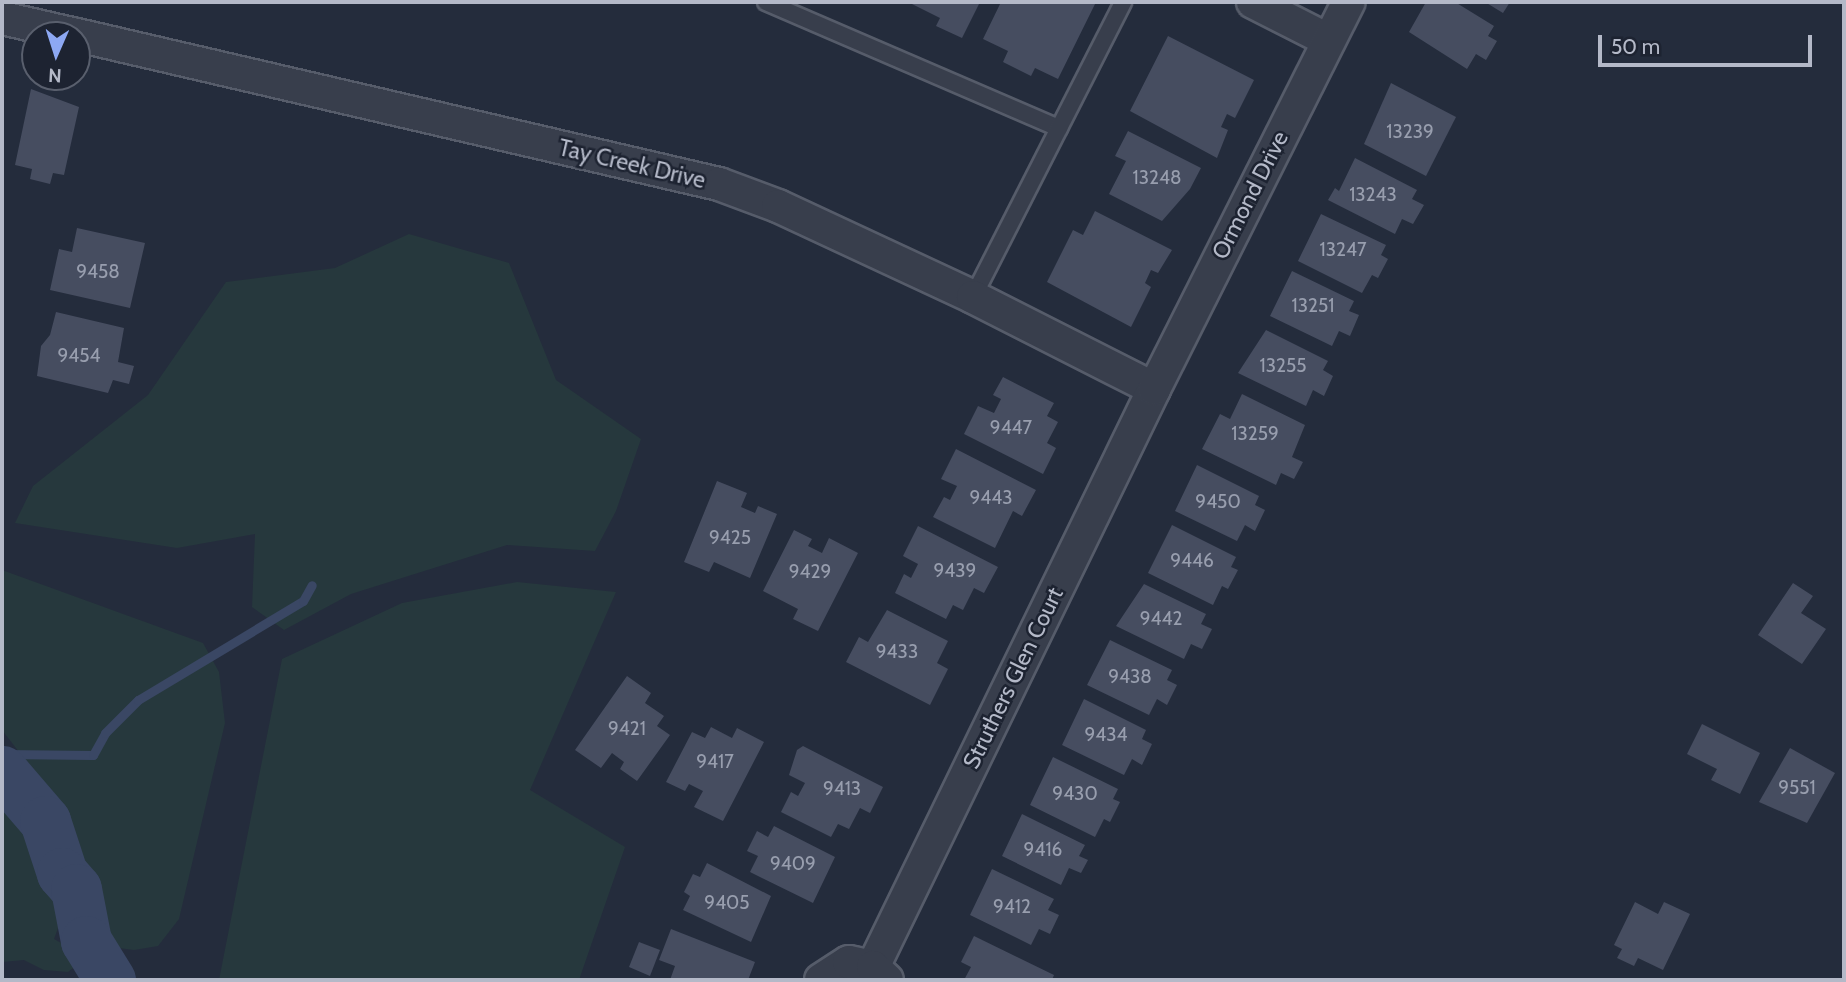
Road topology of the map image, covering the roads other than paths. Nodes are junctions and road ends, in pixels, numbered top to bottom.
1 (3, 2) edge
2 (766, 2) edge
3 (1123, 2) edge
4 (1253, 2) edge
5 (1349, 2) edge
6 (2, 8) edge
7 (2, 18) edge
8 (21, 22) edge
9 (91, 38) edge
10 (1328, 40) junction
11 (1059, 128) junction
12 (973, 297) junction
13 (1154, 389) junction
14 (880, 974) edge
15 (821, 980) edge

1 - 6 street
2 - 11 lane
3 - 11 lane
4 - 10 street
5 - 10 street, Ormond Drive
7 - 8 street, Tay Creek Drive
9 - 12 street, Tay Creek Drive
10 - 13 street, Ormond Drive
11 - 12 lane
12 - 13 street, Tay Creek Drive
13 - 14 street, Struthers Glen Court
14 - 15 street, Struthers Glen Court

